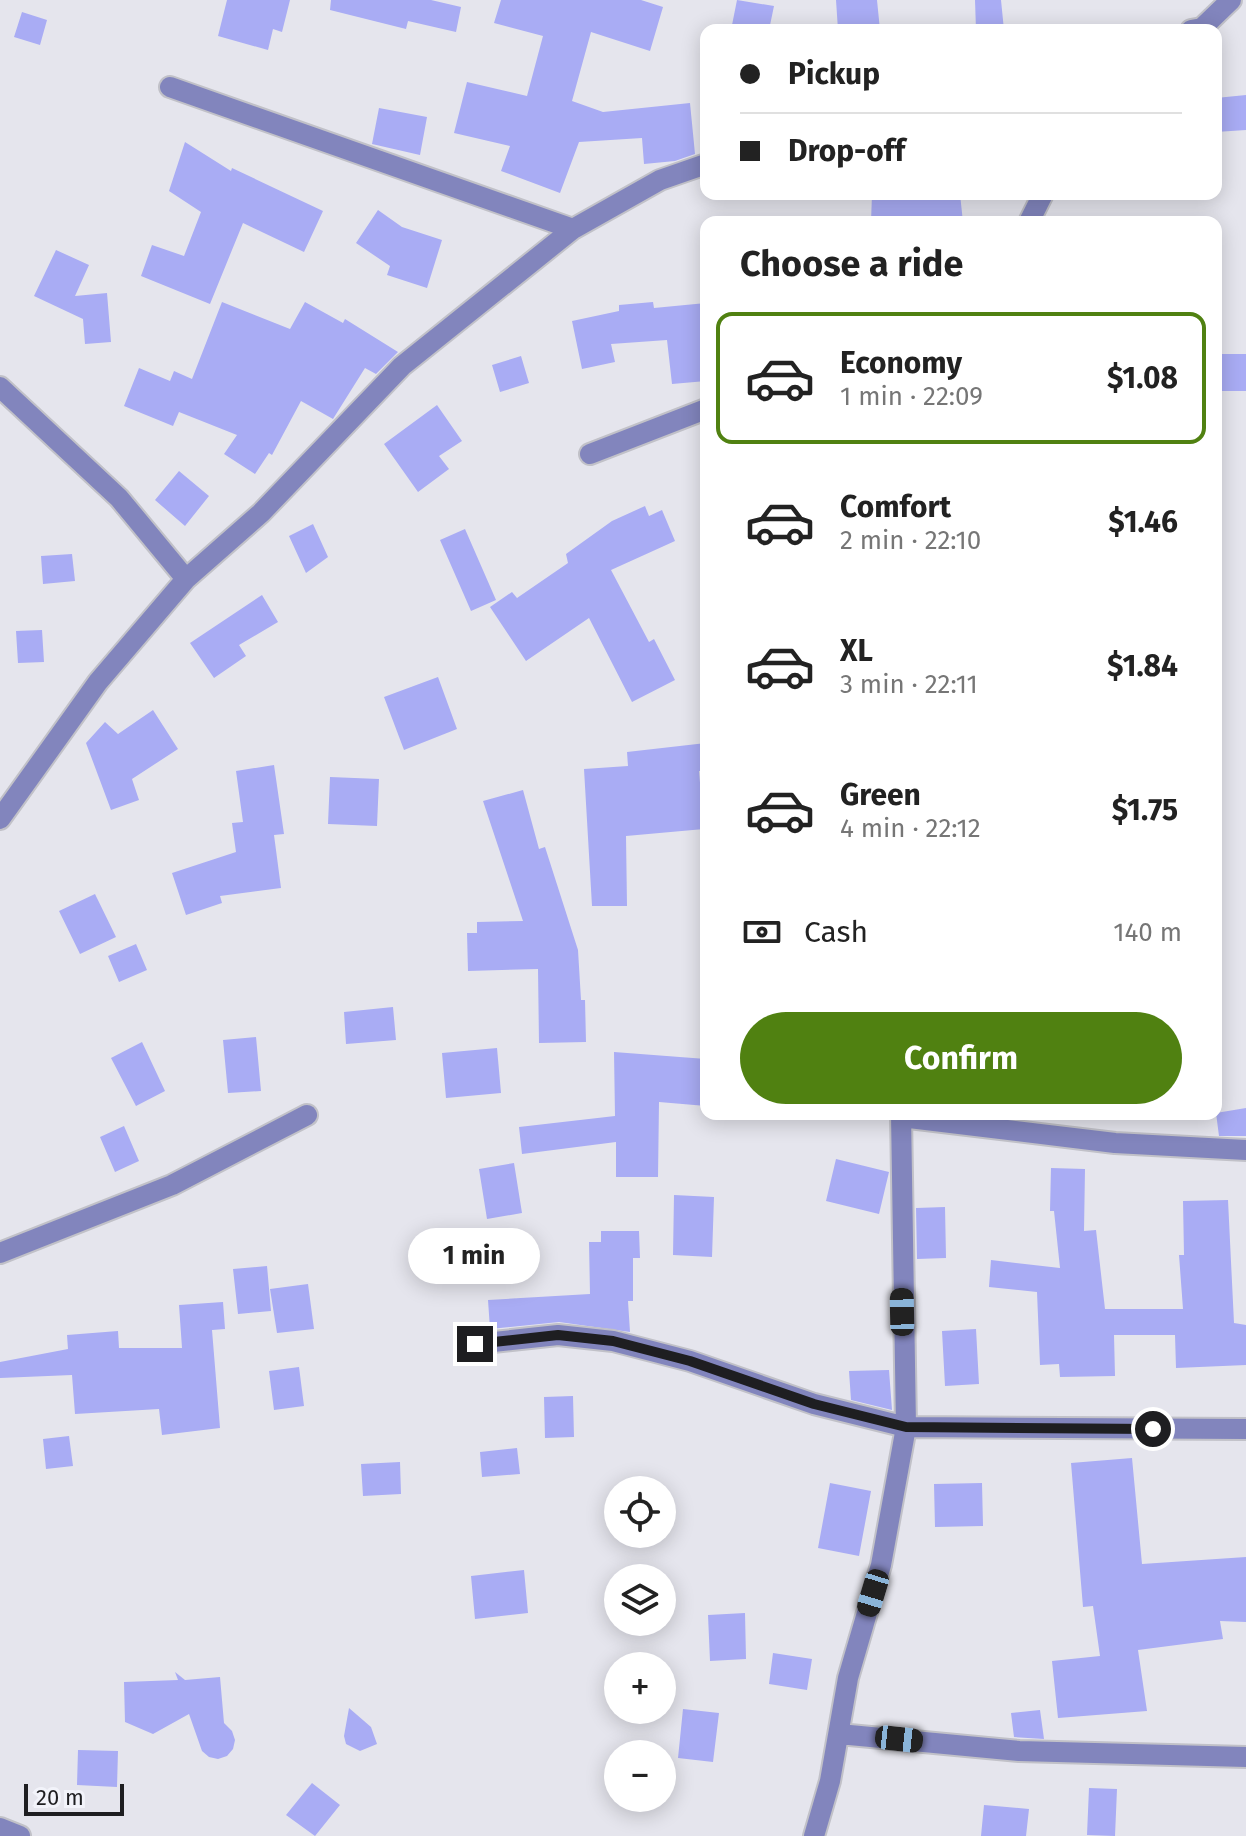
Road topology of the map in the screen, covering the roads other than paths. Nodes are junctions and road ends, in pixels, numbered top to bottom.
1 (1231, 0) edge
2 (1203, 24) edge
3 (170, 87) dead end
4 (700, 166) edge
5 (573, 229) junction
6 (0, 387) edge
7 (700, 411) edge
8 (590, 454) dead end
9 (186, 579) junction
10 (0, 819) edge
11 (307, 1115) dead end
12 (901, 1120) edge
13 (933, 1120) edge
14 (1246, 1150) edge
15 (0, 1253) edge
16 (475, 1344) dead end
17 (906, 1427) junction
18 (1246, 1429) edge
19 (839, 1734) junction
20 (1246, 1757) edge
21 (0, 1828) edge
22 (20, 1836) edge
23 (814, 1836) edge

1 - 2 street
3 - 5 street
4 - 5 street
5 - 9 street
6 - 9 street
7 - 8 street
9 - 10 street
11 - 15 street
12 - 17 street
13 - 14 street
16 - 17 street
17 - 18 street
17 - 19 street
19 - 20 street
19 - 23 street
21 - 22 street

